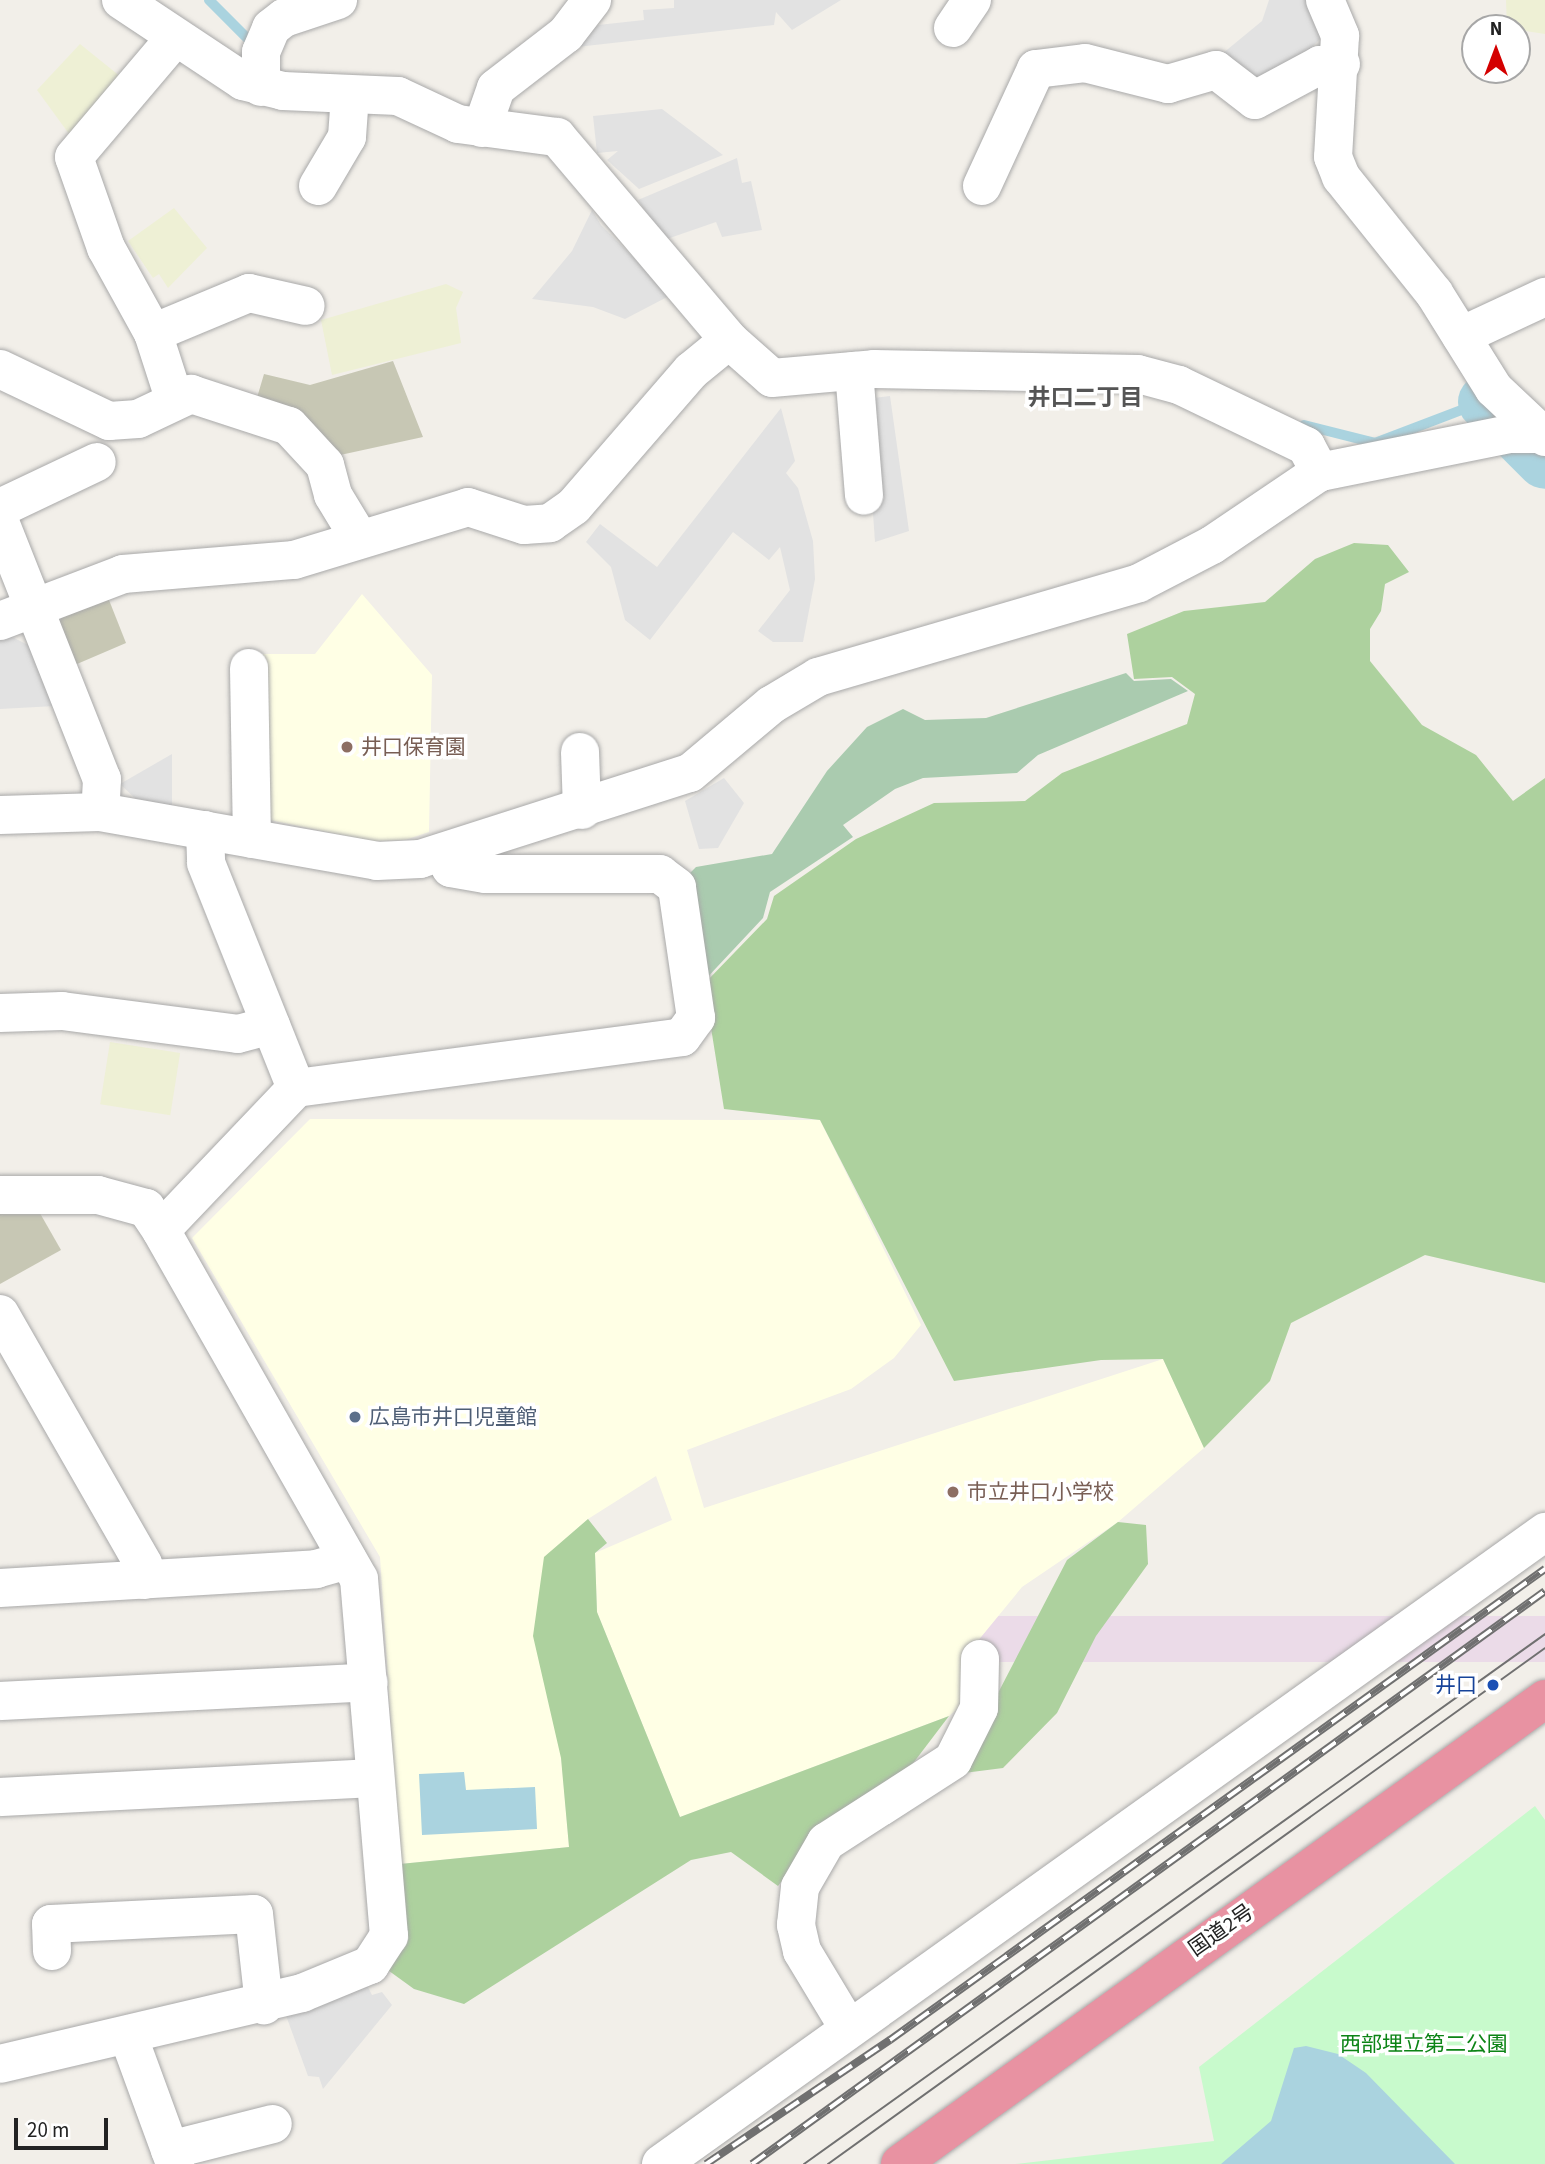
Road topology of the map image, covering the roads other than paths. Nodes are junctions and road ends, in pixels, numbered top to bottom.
1 (121, 0) edge
2 (338, 0) edge
3 (592, 0) edge
4 (1325, 0) edge
5 (175, 38) junction
6 (1332, 64) junction
7 (261, 87) junction
8 (350, 95) junction
9 (482, 128) junction
10 (318, 186) dead end
11 (982, 186) dead end
12 (1545, 297) edge
13 (306, 306) dead end
14 (153, 333) junction
15 (1461, 336) junction
16 (729, 341) junction
17 (0, 369) edge
18 (854, 371) junction
19 (174, 398) junction
20 (1535, 434) edge
21 (97, 462) dead end
22 (1320, 472) junction
23 (864, 496) dead end
24 (0, 508) edge
25 (0, 522) edge
26 (359, 538) junction
27 (18, 617) edge
28 (248, 668) dead end
29 (580, 751) dead end
30 (582, 810) junction
31 (100, 812) junction
32 (0, 815) edge
33 (205, 830) junction
34 (251, 839) junction
35 (446, 852) junction
36 (0, 1013) edge
37 (271, 1025) junction
38 (296, 1087) junction
39 (0, 1195) edge
40 (161, 1230) junction
41 (0, 1314) edge
42 (1545, 1532) edge
43 (348, 1559) junction
44 (144, 1580) junction
45 (0, 1588) edge
46 (980, 1659) dead end
47 (369, 1682) junction
48 (1545, 1699) edge
49 (0, 1701) edge
50 (375, 1778) junction
51 (0, 1797) edge
52 (52, 1951) dead end
53 (264, 2005) junction
54 (849, 2029) junction
55 (129, 2038) junction
56 (0, 2064) edge
57 (273, 2124) dead end
58 (172, 2157) edge
59 (661, 2164) edge
60 (900, 2164) edge

1 - 5 street
2 - 7 street
3 - 9 street
4 - 6 street
5 - 7 street
5 - 14 street
6 - 11 street
6 - 15 street
7 - 8 street
8 - 9 street
8 - 10 street
9 - 16 street
12 - 15 street
13 - 14 street
14 - 19 street
15 - 20 street
16 - 18 street
16 - 26 street
17 - 19 street
18 - 22 street
18 - 23 street
19 - 26 street
20 - 22 street
21 - 24 street
22 - 30 street
25 - 27 street
26 - 27 street
27 - 31 street
28 - 34 street
29 - 30 street
30 - 35 street
31 - 32 street
31 - 33 street
33 - 34 street
33 - 37 street
34 - 35 street
35 - 38 street
36 - 37 street
37 - 38 street
38 - 40 street
39 - 40 street
40 - 43 street
41 - 44 street
42 - 54 street
43 - 44 street
43 - 47 street
44 - 45 street
46 - 54 street
47 - 49 street
47 - 50 street
48 - 60 highway, 国道2号
50 - 51 street
50 - 53 street
52 - 53 street
53 - 55 street
54 - 59 street
55 - 56 street
55 - 58 street
57 - 58 street

